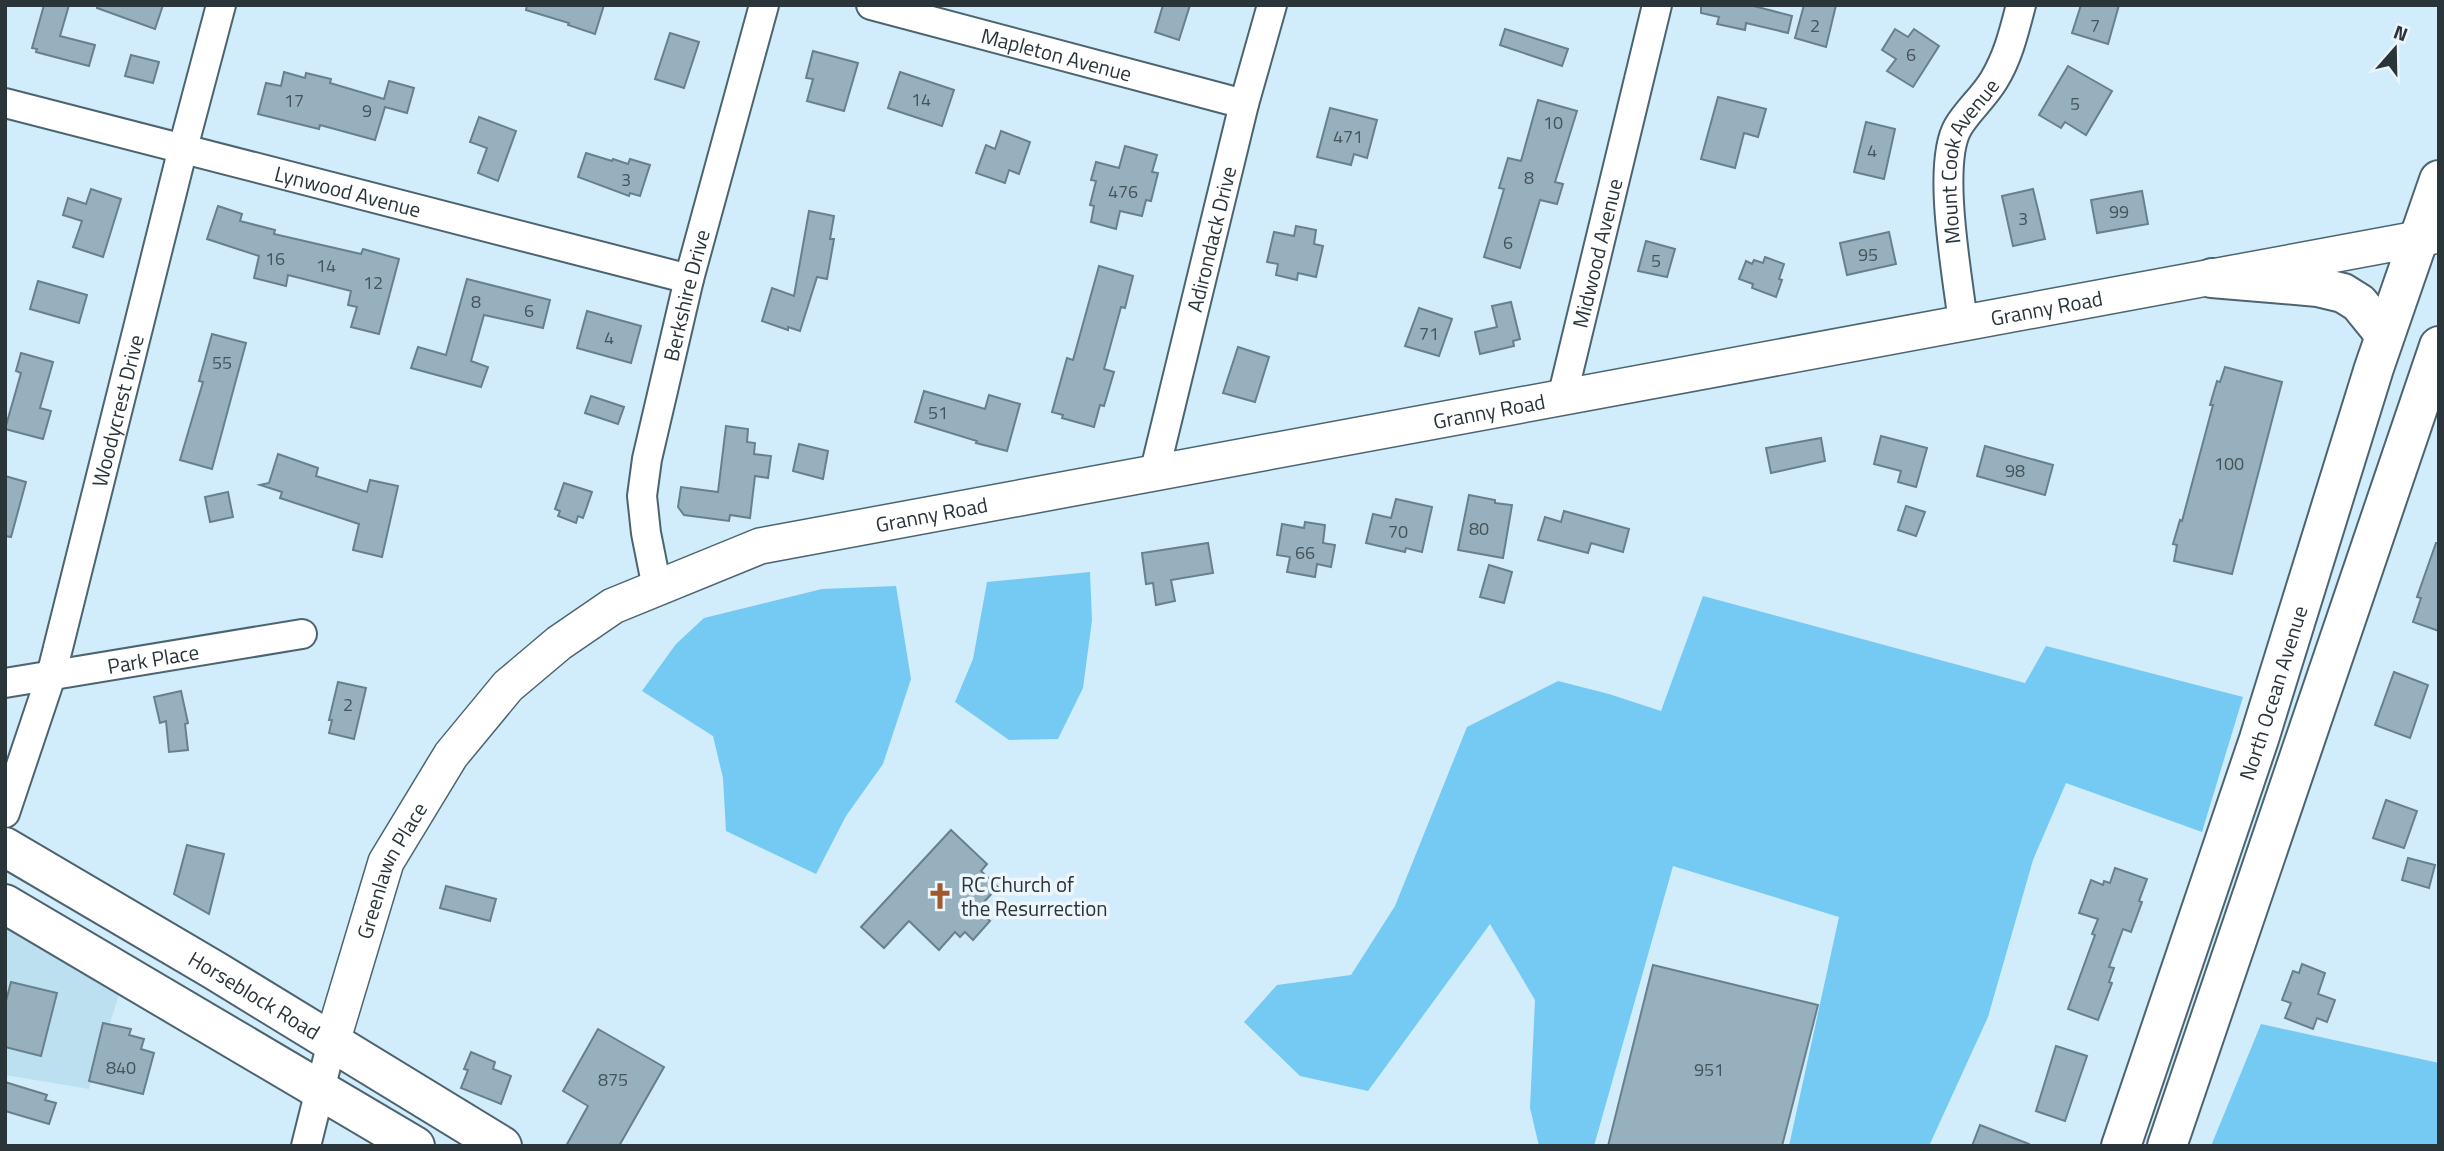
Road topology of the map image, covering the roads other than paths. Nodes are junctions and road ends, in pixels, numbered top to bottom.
1 (221, 5) edge
2 (764, 5) edge
3 (871, 5) edge
4 (1272, 5) edge
5 (1657, 5) edge
6 (2021, 5) edge
7 (5, 103) edge
8 (1244, 104) junction
9 (183, 148) junction
10 (2439, 180) edge
11 (2429, 237) edge
12 (2212, 278) junction
13 (689, 279) junction
14 (1963, 323) junction
15 (2385, 335) junction
16 (2439, 346) edge
17 (1562, 398) junction
18 (1154, 474) junction
19 (657, 588) junction
20 (302, 634) dead end
21 (559, 643) joint
22 (51, 676) junction
23 (5, 683) edge
24 (5, 813) edge
25 (5, 847) edge
26 (5, 904) edge
27 (332, 1042) junction
28 (320, 1088) junction
29 (306, 1146) edge
30 (415, 1146) edge
31 (502, 1146) edge
32 (2121, 1146) edge
33 (2167, 1146) edge

1 - 9 street, Woodycrest Drive
2 - 13 street, Berkshire Drive
3 - 8 street, Mapleton Avenue
4 - 8 street, Adirondack Drive
5 - 17 street, Midwood Avenue
6 - 14 street, Mount Cook Avenue
7 - 9 street, Lynwood Avenue
8 - 18 street, Adirondack Drive
9 - 13 street, Lynwood Avenue
9 - 22 street, Woodycrest Drive
10 - 11 main road, North Ocean Avenue
11 - 12 street, Granny Road
11 - 15 main road, North Ocean Avenue
12 - 14 street, Granny Road
12 - 15 main road
13 - 19 street, Berkshire Drive
14 - 17 street, Granny Road
15 - 32 main road, North Ocean Avenue
16 - 33 main road, North Ocean Avenue
17 - 18 street, Granny Road
18 - 19 street, Granny Road
19 - 21 street, Granny Road
20 - 22 street, Park Place
21 - 27 street, Greenlawn Place
22 - 23 street, Park Place
22 - 24 street, Woodycrest Drive
25 - 27 main road, Horseblock Road
26 - 28 main road
27 - 28 street, Greenlawn Place
27 - 31 main road, Horseblock Road
28 - 29 street, Greenlawn Place
28 - 30 main road

